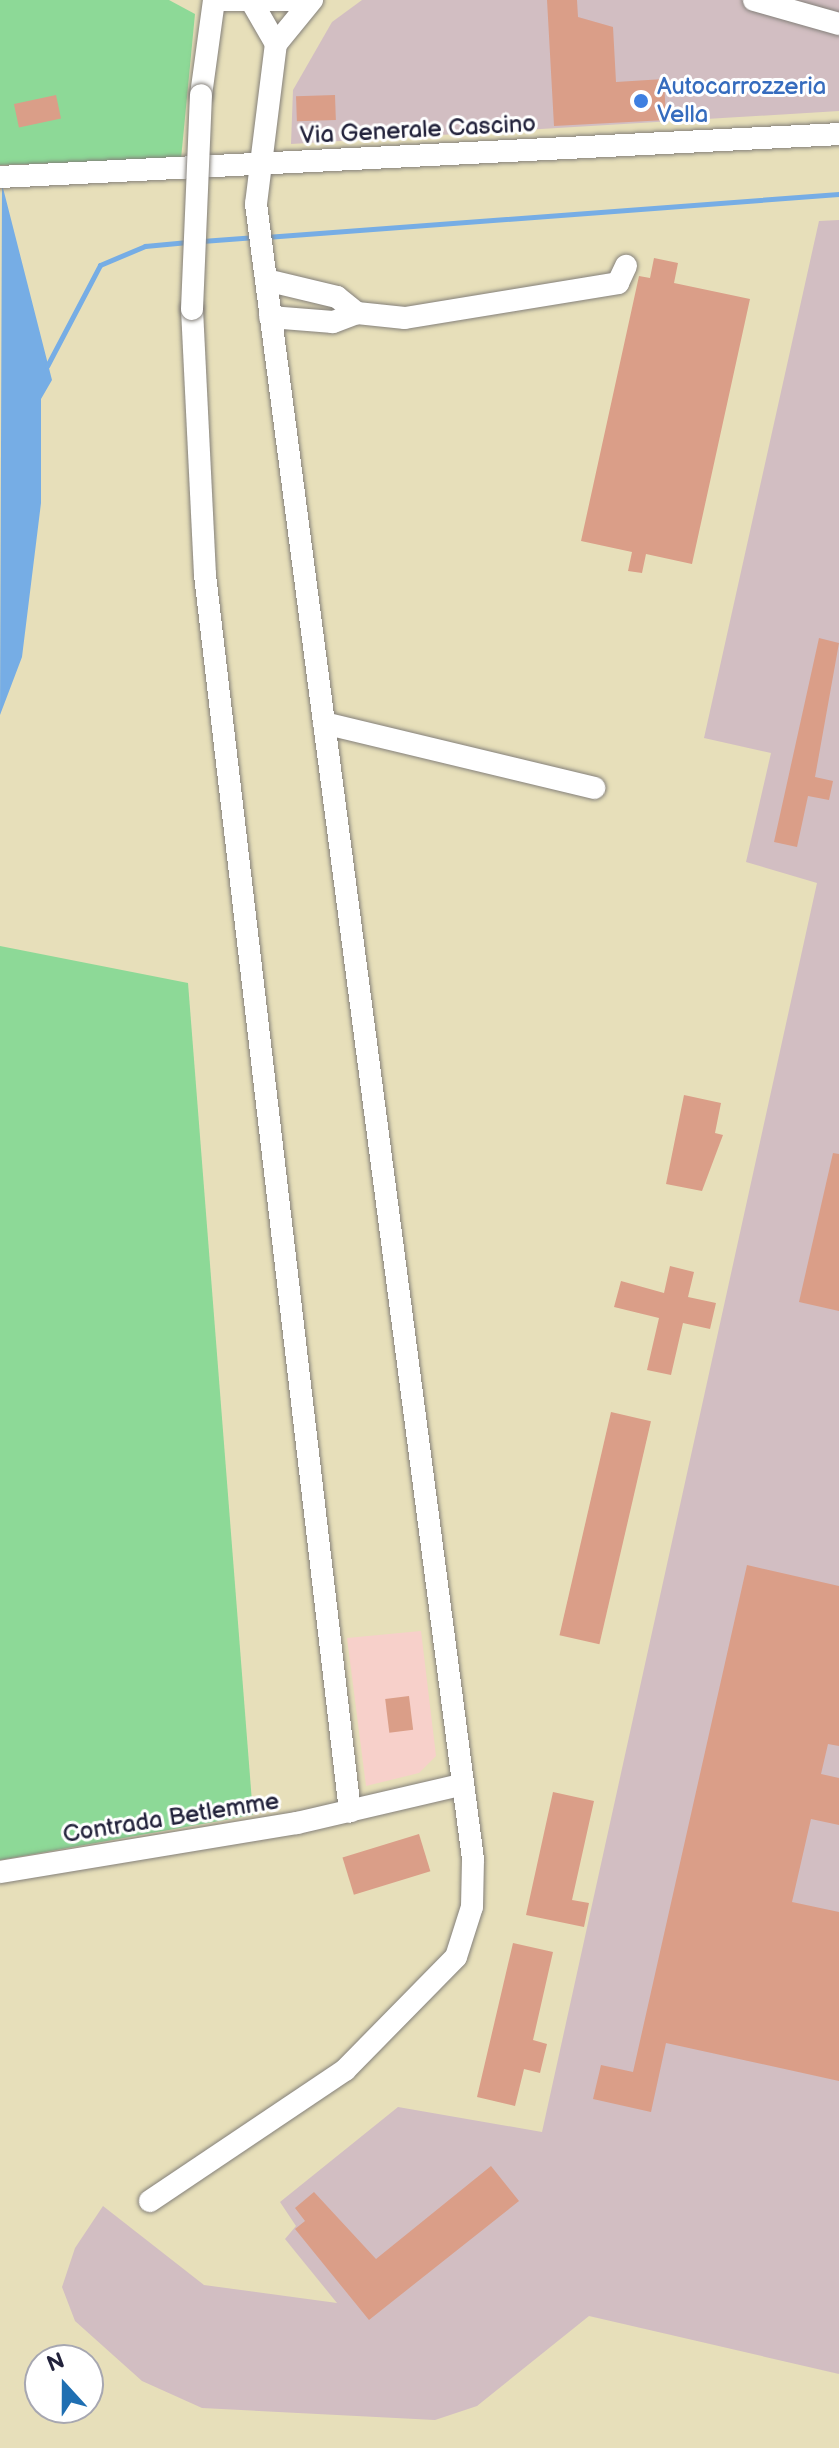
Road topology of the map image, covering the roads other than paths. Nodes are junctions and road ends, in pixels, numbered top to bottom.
1 (214, 0) edge
2 (294, 0) edge
3 (312, 0) edge
4 (754, 0) edge
5 (253, 4) junction
6 (839, 24) edge
7 (276, 44) junction
8 (839, 134) edge
9 (256, 164) junction
10 (6, 176) edge
11 (626, 266) dead end
12 (265, 272) junction
13 (357, 313) junction
14 (270, 317) junction
15 (324, 723) junction
16 (594, 788) dead end
17 (460, 1785) junction
18 (350, 1812) junction
19 (0, 1872) edge
20 (150, 2201) dead end

1 - 5 street
1 - 18 street, bridge
2 - 5 street
3 - 7 street
4 - 6 street
5 - 7 street
7 - 9 street
8 - 9 street, Via Generale Cascino
9 - 10 street, Via Generale Cascino
9 - 12 street
11 - 13 street
12 - 13 street
12 - 14 street
13 - 14 street
14 - 15 street
15 - 16 street
15 - 17 street
17 - 18 street, Contrada Betlemme
17 - 20 street
18 - 19 street, Contrada Betlemme

